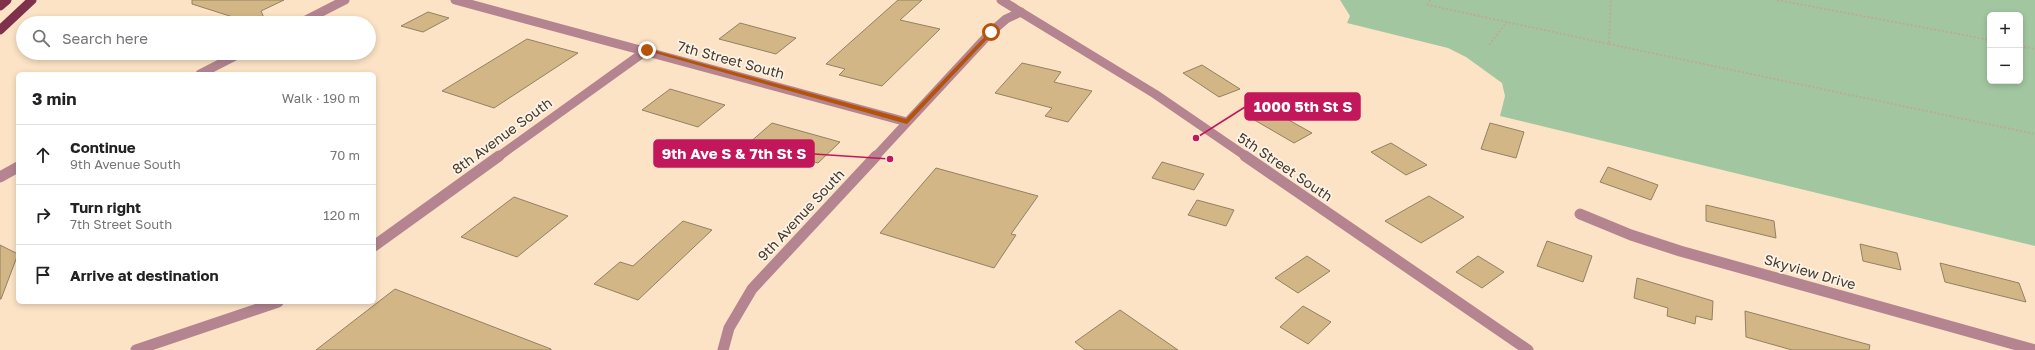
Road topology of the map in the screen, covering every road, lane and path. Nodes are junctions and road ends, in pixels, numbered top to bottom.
1 (7, 0) edge
2 (32, 0) edge
3 (345, 0) edge
4 (455, 0) edge
5 (1001, 0) edge
6 (1430, 0) edge
7 (1611, 0) edge
8 (1777, 0) edge
9 (0, 6) edge
10 (1021, 12) junction
11 (314, 16) edge
12 (1506, 22) junction
13 (0, 30) edge
14 (1987, 39) edge
15 (1609, 44) junction
16 (1489, 45) dead end
17 (2023, 47) edge
18 (2035, 49) edge
19 (647, 50) junction
20 (227, 60) edge
21 (204, 72) edge
22 (907, 122) junction
23 (2035, 134) edge
24 (16, 168) edge
25 (0, 177) edge
26 (1580, 214) dead end
27 (376, 245) edge
28 (272, 304) edge
29 (136, 350) edge
30 (722, 350) edge
31 (1528, 350) edge
32 (2035, 350) edge

1 - 9 main road
2 - 13 main road
3 - 11 street
4 - 19 street, 7th Street South
5 - 10 street, 5th Street South
6 - 12 path
7 - 15 path
8 - 14 path
10 - 22 street, 9th Avenue South
10 - 31 street, 5th Street South
12 - 15 path
12 - 16 path
15 - 23 path
17 - 18 path
19 - 22 street, 7th Street South
19 - 27 street, 8th Avenue South
20 - 21 street
22 - 30 street, 9th Avenue South
24 - 25 street
26 - 32 street, Skyview Drive
28 - 29 street

